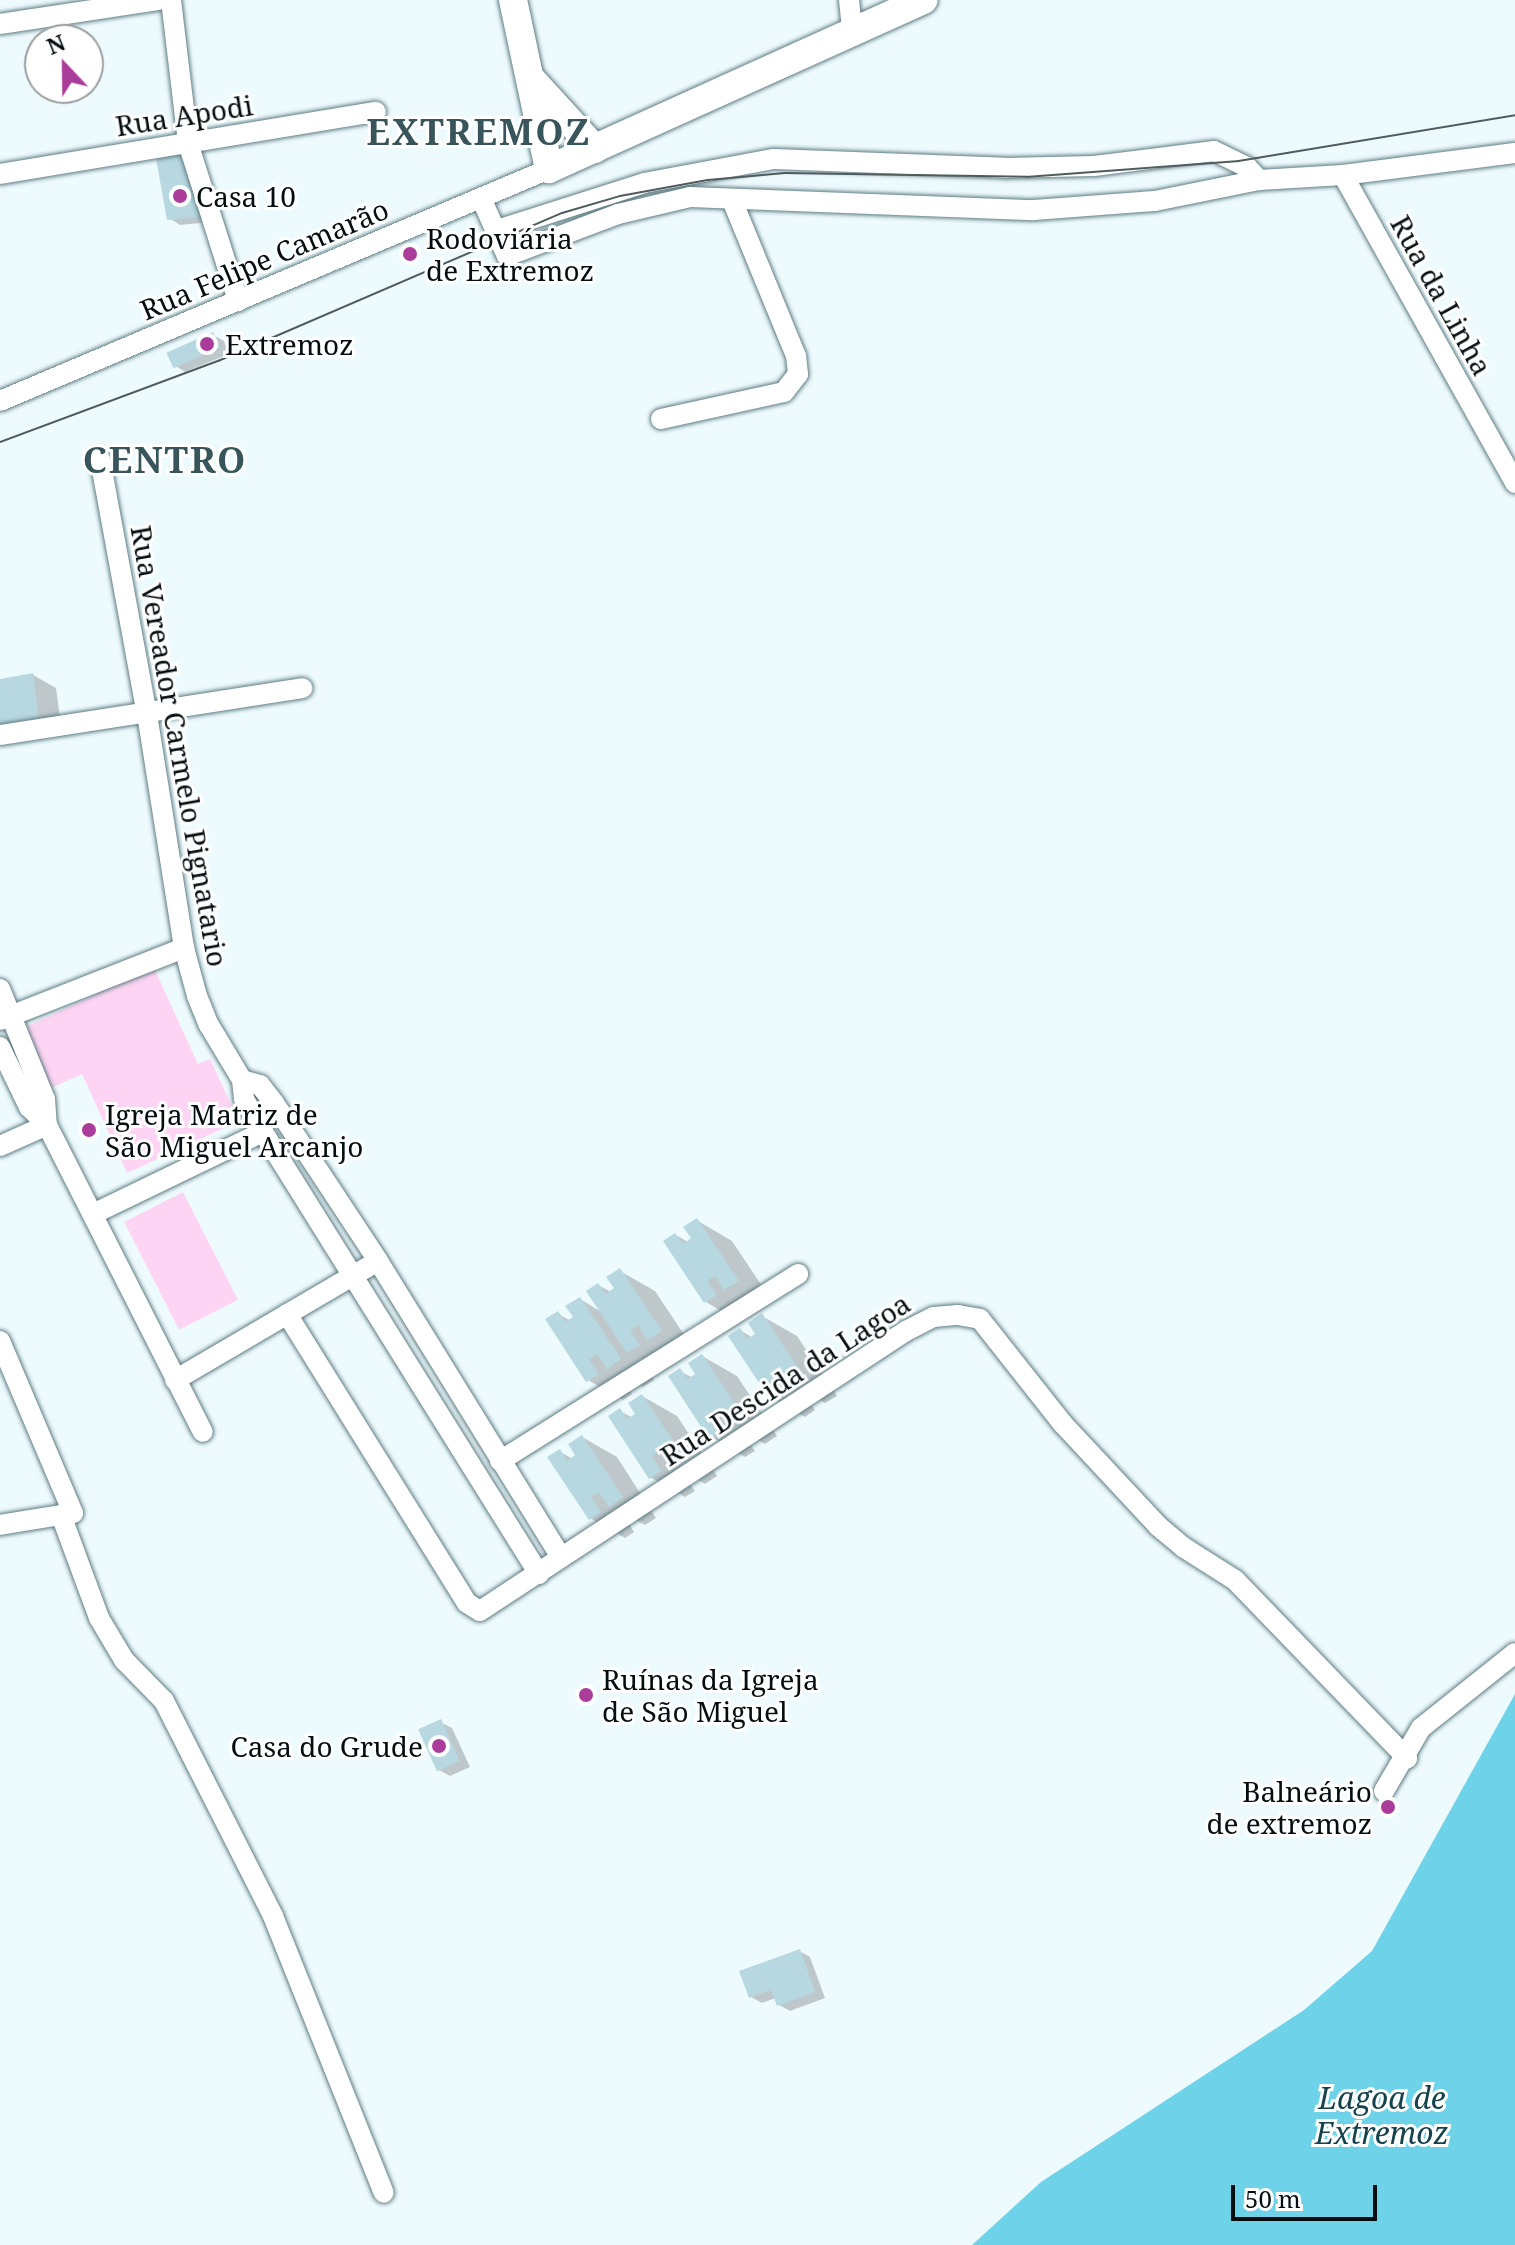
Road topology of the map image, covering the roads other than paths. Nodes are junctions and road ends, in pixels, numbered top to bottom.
1 (159, 0) edge
2 (171, 0) edge
3 (513, 0) edge
4 (849, 0) edge
5 (924, 0) edge
6 (0, 24) edge
7 (852, 31) junction
8 (533, 81) junction
9 (376, 112) dead end
10 (188, 143) junction
11 (595, 149) junction
12 (1515, 153) edge
13 (549, 169) junction
14 (0, 174) edge
15 (1343, 175) junction
16 (1259, 180) junction
17 (481, 198) junction
18 (732, 200) junction
19 (497, 230) junction
20 (238, 301) junction
21 (0, 401) edge
22 (661, 419) dead end
23 (100, 459) dead end
24 (1515, 483) edge
25 (302, 688) dead end
26 (147, 714) junction
27 (0, 735) edge
28 (184, 948) junction
29 (0, 989) edge
30 (5, 1018) edge
31 (0, 1047) edge
32 (242, 1080) junction
33 (47, 1125) junction
34 (263, 1132) junction
35 (0, 1146) edge
36 (93, 1214) junction
37 (378, 1261) junction
38 (798, 1274) dead end
39 (351, 1277) junction
40 (287, 1314) junction
41 (0, 1341) edge
42 (175, 1380) junction
43 (203, 1432) dead end
44 (500, 1461) junction
45 (61, 1515) junction
46 (0, 1525) edge
47 (561, 1557) junction
48 (539, 1574) junction
49 (1515, 1653) edge
50 (1407, 1758) junction
51 (1384, 1791) dead end
52 (384, 2193) dead end

1 - 6 street
2 - 10 street
3 - 8 main road
4 - 7 street
5 - 7 main road
7 - 11 main road
8 - 11 main road
8 - 13 main road
9 - 10 street, Rua Apodi
10 - 14 street, Rua Apodi
10 - 20 street
11 - 13 main road
12 - 15 street
13 - 17 street, Rua Felipe Camarão
15 - 16 street
15 - 24 street, Rua da Linha
16 - 18 street
16 - 19 street
17 - 19 street
17 - 20 street, Rua Felipe Camarão
18 - 19 street
18 - 22 street
20 - 21 street, Rua Felipe Camarão
23 - 26 street, Rua Vereador Carmelo Pignatario
25 - 26 street
26 - 27 street
26 - 28 street, Rua Vereador Carmelo Pignatario
28 - 30 street
28 - 32 street, Rua Vereador Carmelo Pignatario
29 - 30 street
30 - 33 street
31 - 33 street
32 - 34 street, Rua Vereador Carmelo Pignatario
32 - 37 street, Rua Vereador Carmelo Pignatario
33 - 35 street
33 - 36 street
34 - 36 street
34 - 39 street, Rua Vereador Carmelo Pignatario
36 - 42 street
37 - 39 street
37 - 44 street, Rua Vereador Carmelo Pignatario
38 - 44 street
39 - 40 street
39 - 48 street, Rua Vereador Carmelo Pignatario
40 - 42 street
40 - 48 street, Rua Descida da Lagoa
41 - 45 street
42 - 43 street
44 - 47 street, Rua Vereador Carmelo Pignatario
45 - 46 street
45 - 52 street
47 - 48 street, Rua Descida da Lagoa
47 - 50 street, Rua Descida da Lagoa
49 - 50 street
50 - 51 street

